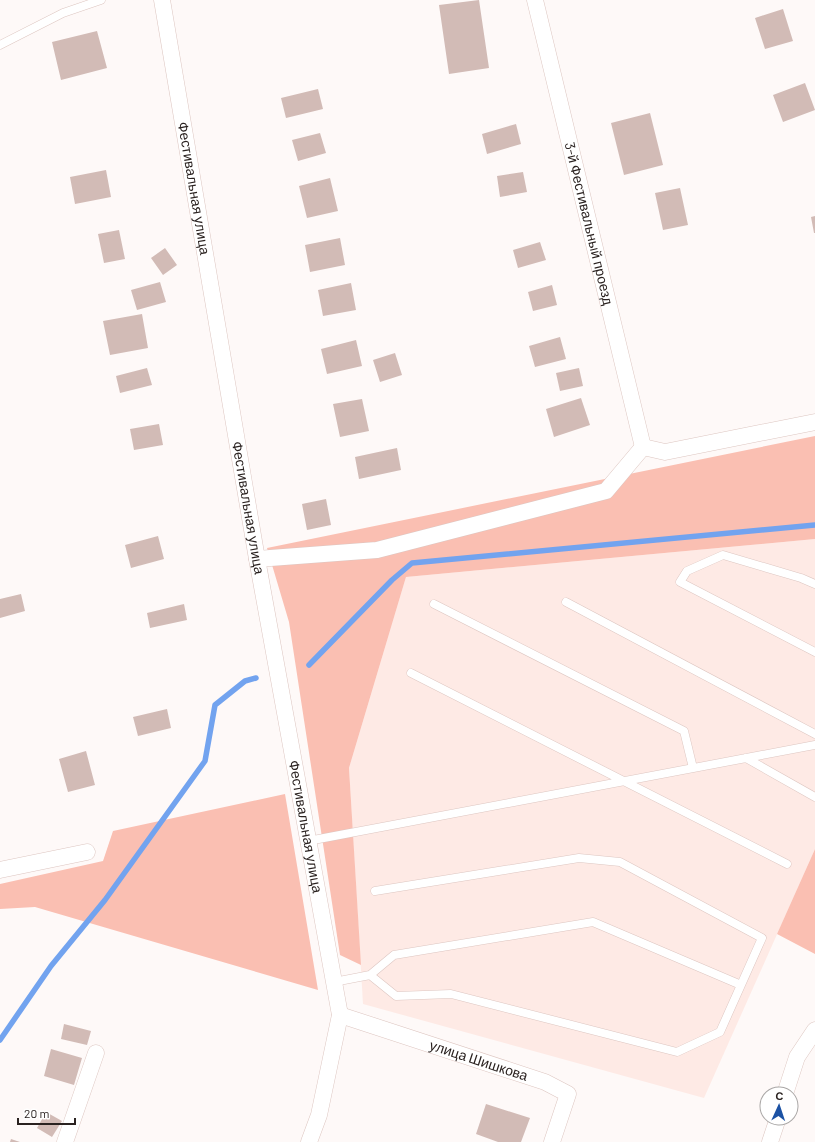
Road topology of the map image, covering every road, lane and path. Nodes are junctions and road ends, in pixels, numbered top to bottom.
1 (100, 0) edge
2 (162, 0) edge
3 (535, 0) edge
4 (0, 45) edge
5 (815, 422) edge
6 (643, 447) junction
7 (257, 559) junction
8 (815, 584) edge
9 (566, 602) dead end
10 (434, 604) dead end
11 (815, 652) edge
12 (411, 673) dead end
13 (815, 734) edge
14 (815, 745) edge
15 (746, 758) junction
16 (694, 768) junction
17 (624, 782) junction
18 (815, 797) edge
19 (308, 841) junction
20 (87, 852) dead end
21 (787, 864) dead end
22 (0, 870) edge
23 (375, 891) dead end
24 (370, 975) junction
25 (334, 982) junction
26 (741, 985) junction
27 (340, 1015) junction
28 (815, 1030) edge
29 (96, 1053) dead end
30 (788, 1086) edge
31 (775, 1126) edge
32 (65, 1142) edge
33 (310, 1142) edge
34 (552, 1142) edge
35 (770, 1142) edge

1 - 4 lane
2 - 7 street, Фестивальная улица
3 - 6 street, 3-й Фестивальный проезд
5 - 6 street
6 - 7 street
7 - 19 street, Фестивальная улица
8 - 11 lane
9 - 13 lane
10 - 16 lane
12 - 17 lane
14 - 15 lane
15 - 16 lane
15 - 18 lane
16 - 17 lane
17 - 19 lane
17 - 21 lane
19 - 25 street, Фестивальная улица
20 - 22 street
23 - 26 lane
24 - 25 lane
24 - 26 lane
24 - 26 lane
25 - 27 street, Фестивальная улица
27 - 33 street
27 - 34 street, улица Шишкова
28 - 30 street
29 - 32 street
31 - 35 street

